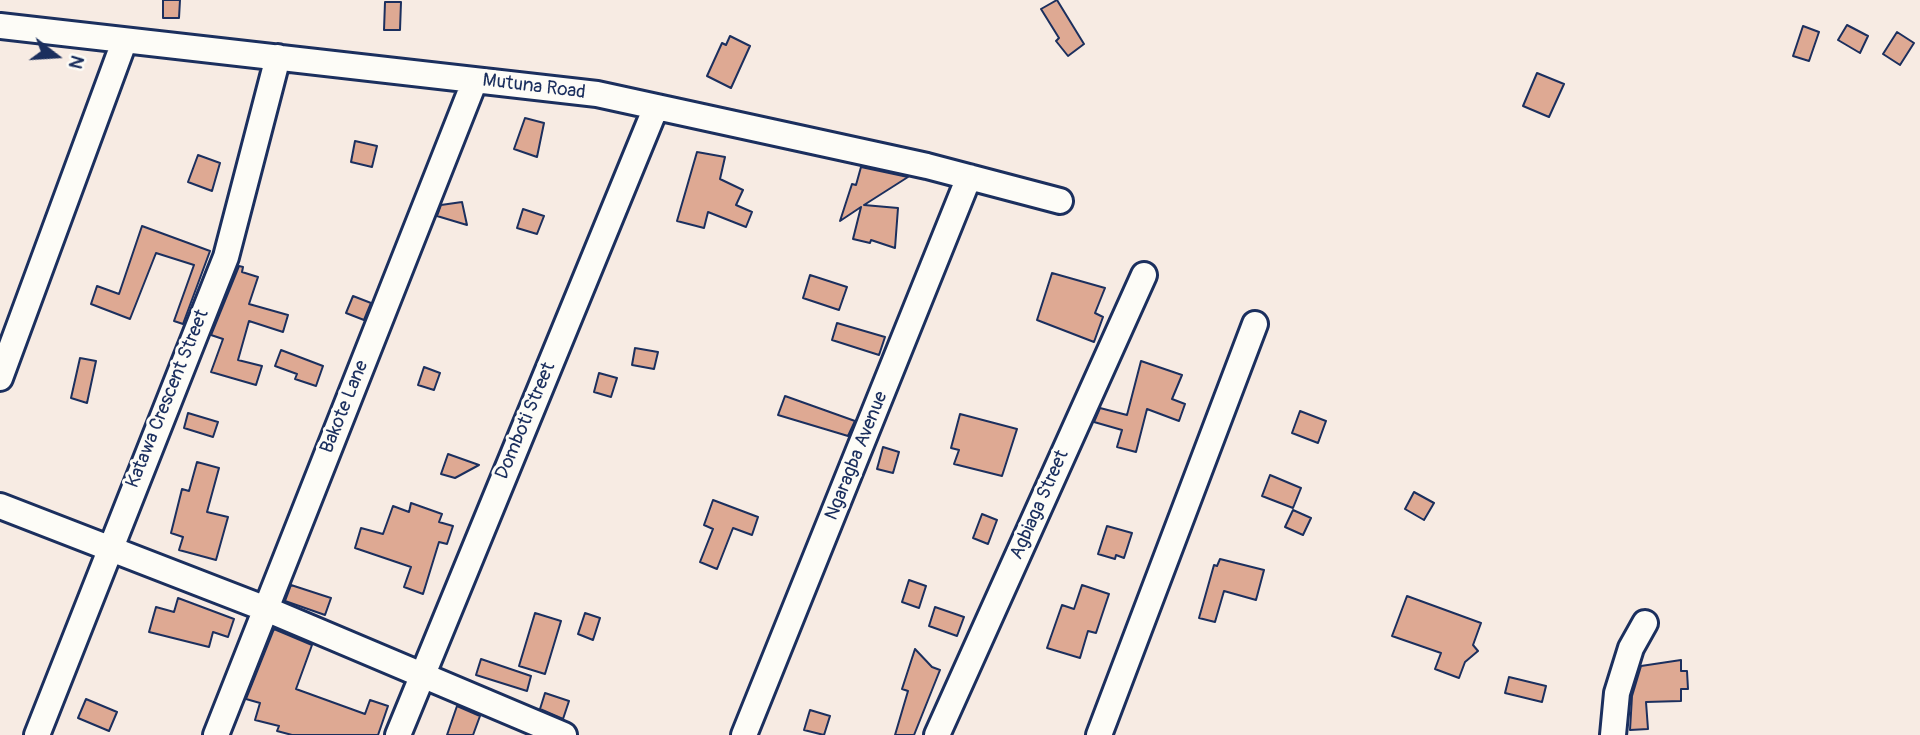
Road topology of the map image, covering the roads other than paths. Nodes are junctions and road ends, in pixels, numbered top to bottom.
1 (0, 26) edge
2 (124, 42) junction
3 (278, 57) junction
4 (475, 80) junction
5 (656, 107) junction
6 (969, 177) junction
7 (1060, 201) dead end
8 (1144, 275) dead end
9 (1255, 324) dead end
10 (0, 378) edge
11 (0, 506) edge
12 (110, 547) junction
13 (266, 609) junction
14 (1645, 622) dead end
15 (422, 673) junction
16 (37, 735) edge
17 (216, 735) edge
18 (398, 735) edge
19 (564, 735) edge
20 (744, 735) edge
21 (937, 735) edge
22 (1099, 735) edge
23 (1613, 735) edge

1 - 2 street, Mutuna Road
2 - 3 street, Mutuna Road
2 - 10 street
3 - 4 street, Mutuna Road
3 - 12 street, Katawa Crescent Street
4 - 5 street, Mutuna Road
4 - 13 street, Bakote Lane
5 - 6 street, Mutuna Road
5 - 15 street, Domboti Street
6 - 7 street, Mutuna Road
6 - 20 street, Ngaragba Avenue
8 - 21 street, Agbiaga Street
9 - 22 street
11 - 12 street
12 - 13 street
12 - 16 street, Katawa Crescent Street
13 - 15 street
13 - 17 street, Bakote Lane
14 - 23 street
15 - 18 street, Domboti Street
15 - 19 street

